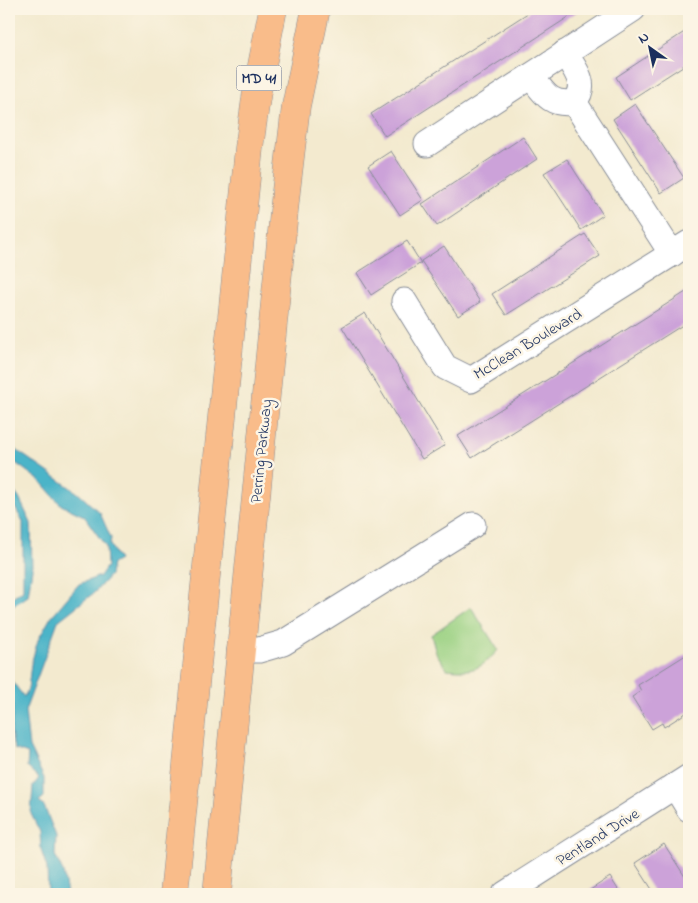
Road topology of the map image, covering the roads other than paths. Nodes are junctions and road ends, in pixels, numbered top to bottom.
1 (273, 9) edge
2 (316, 9) edge
3 (633, 9) edge
4 (565, 53) junction
5 (531, 76) junction
6 (574, 102) junction
7 (427, 144) dead end
8 (681, 248) edge
9 (404, 302) dead end
10 (473, 525) dead end
11 (240, 650) junction
12 (682, 782) edge
13 (689, 809) edge
14 (174, 894) edge
15 (217, 894) edge
16 (505, 894) edge

1 - 14 main road, MD 41
2 - 11 main road, Perring Parkway / MD 41
3 - 4 street
4 - 5 street
4 - 6 street
5 - 6 street
5 - 7 street
6 - 8 street, McClean Boulevard
8 - 9 street, McClean Boulevard
10 - 11 street
11 - 15 main road, Perring Parkway
12 - 13 street
12 - 16 street, Pentland Drive

